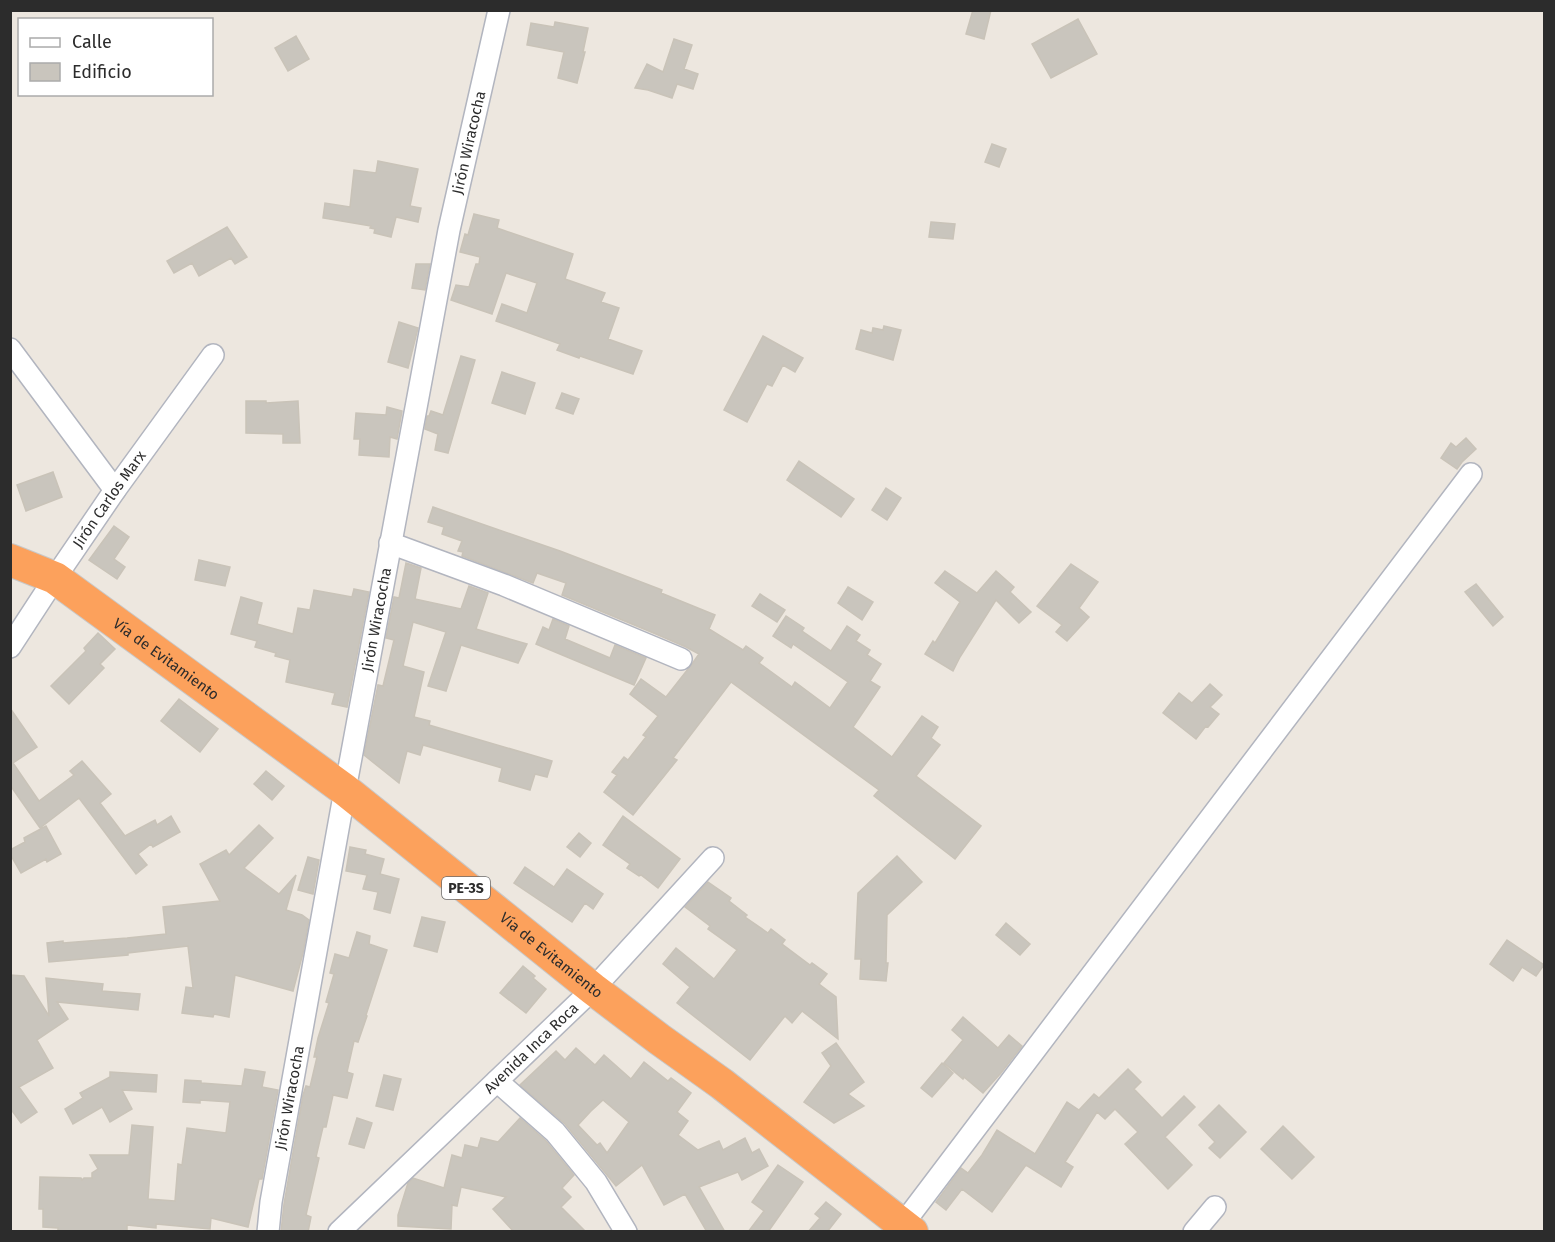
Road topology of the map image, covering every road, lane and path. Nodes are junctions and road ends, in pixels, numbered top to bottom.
1 (499, 10) edge
2 (10, 349) edge
3 (213, 355) dead end
4 (1471, 474) dead end
5 (115, 490) junction
6 (390, 543) junction
7 (10, 560) edge
8 (55, 579) junction
9 (10, 647) edge
10 (681, 659) dead end
11 (345, 790) junction
12 (713, 858) dead end
13 (592, 989) junction
14 (497, 1081) junction
15 (1215, 1207) dead end
16 (904, 1229) edge
17 (268, 1232) edge
18 (339, 1232) edge
19 (626, 1232) edge
20 (1194, 1232) edge

1 - 6 street, Jirón Wiracocha
2 - 5 street
3 - 5 street, Jirón Carlos Marx
4 - 16 street
5 - 8 street, Jirón Carlos Marx
6 - 10 street
6 - 11 street, Jirón Wiracocha
7 - 8 highway, Vía de Evitamiento / PE-3S
8 - 9 street, Jirón Carlos Marx
8 - 11 highway, Vía de Evitamiento / PE-3S
11 - 13 highway, Vía de Evitamiento / PE-3S
11 - 17 street, Jirón Wiracocha
12 - 13 street, Avenida Inca Roca
13 - 14 street, Avenida Inca Roca
13 - 16 highway, Vía de Evitamiento / PE-3S
14 - 18 street, Avenida Inca Roca
14 - 19 street
15 - 20 street

